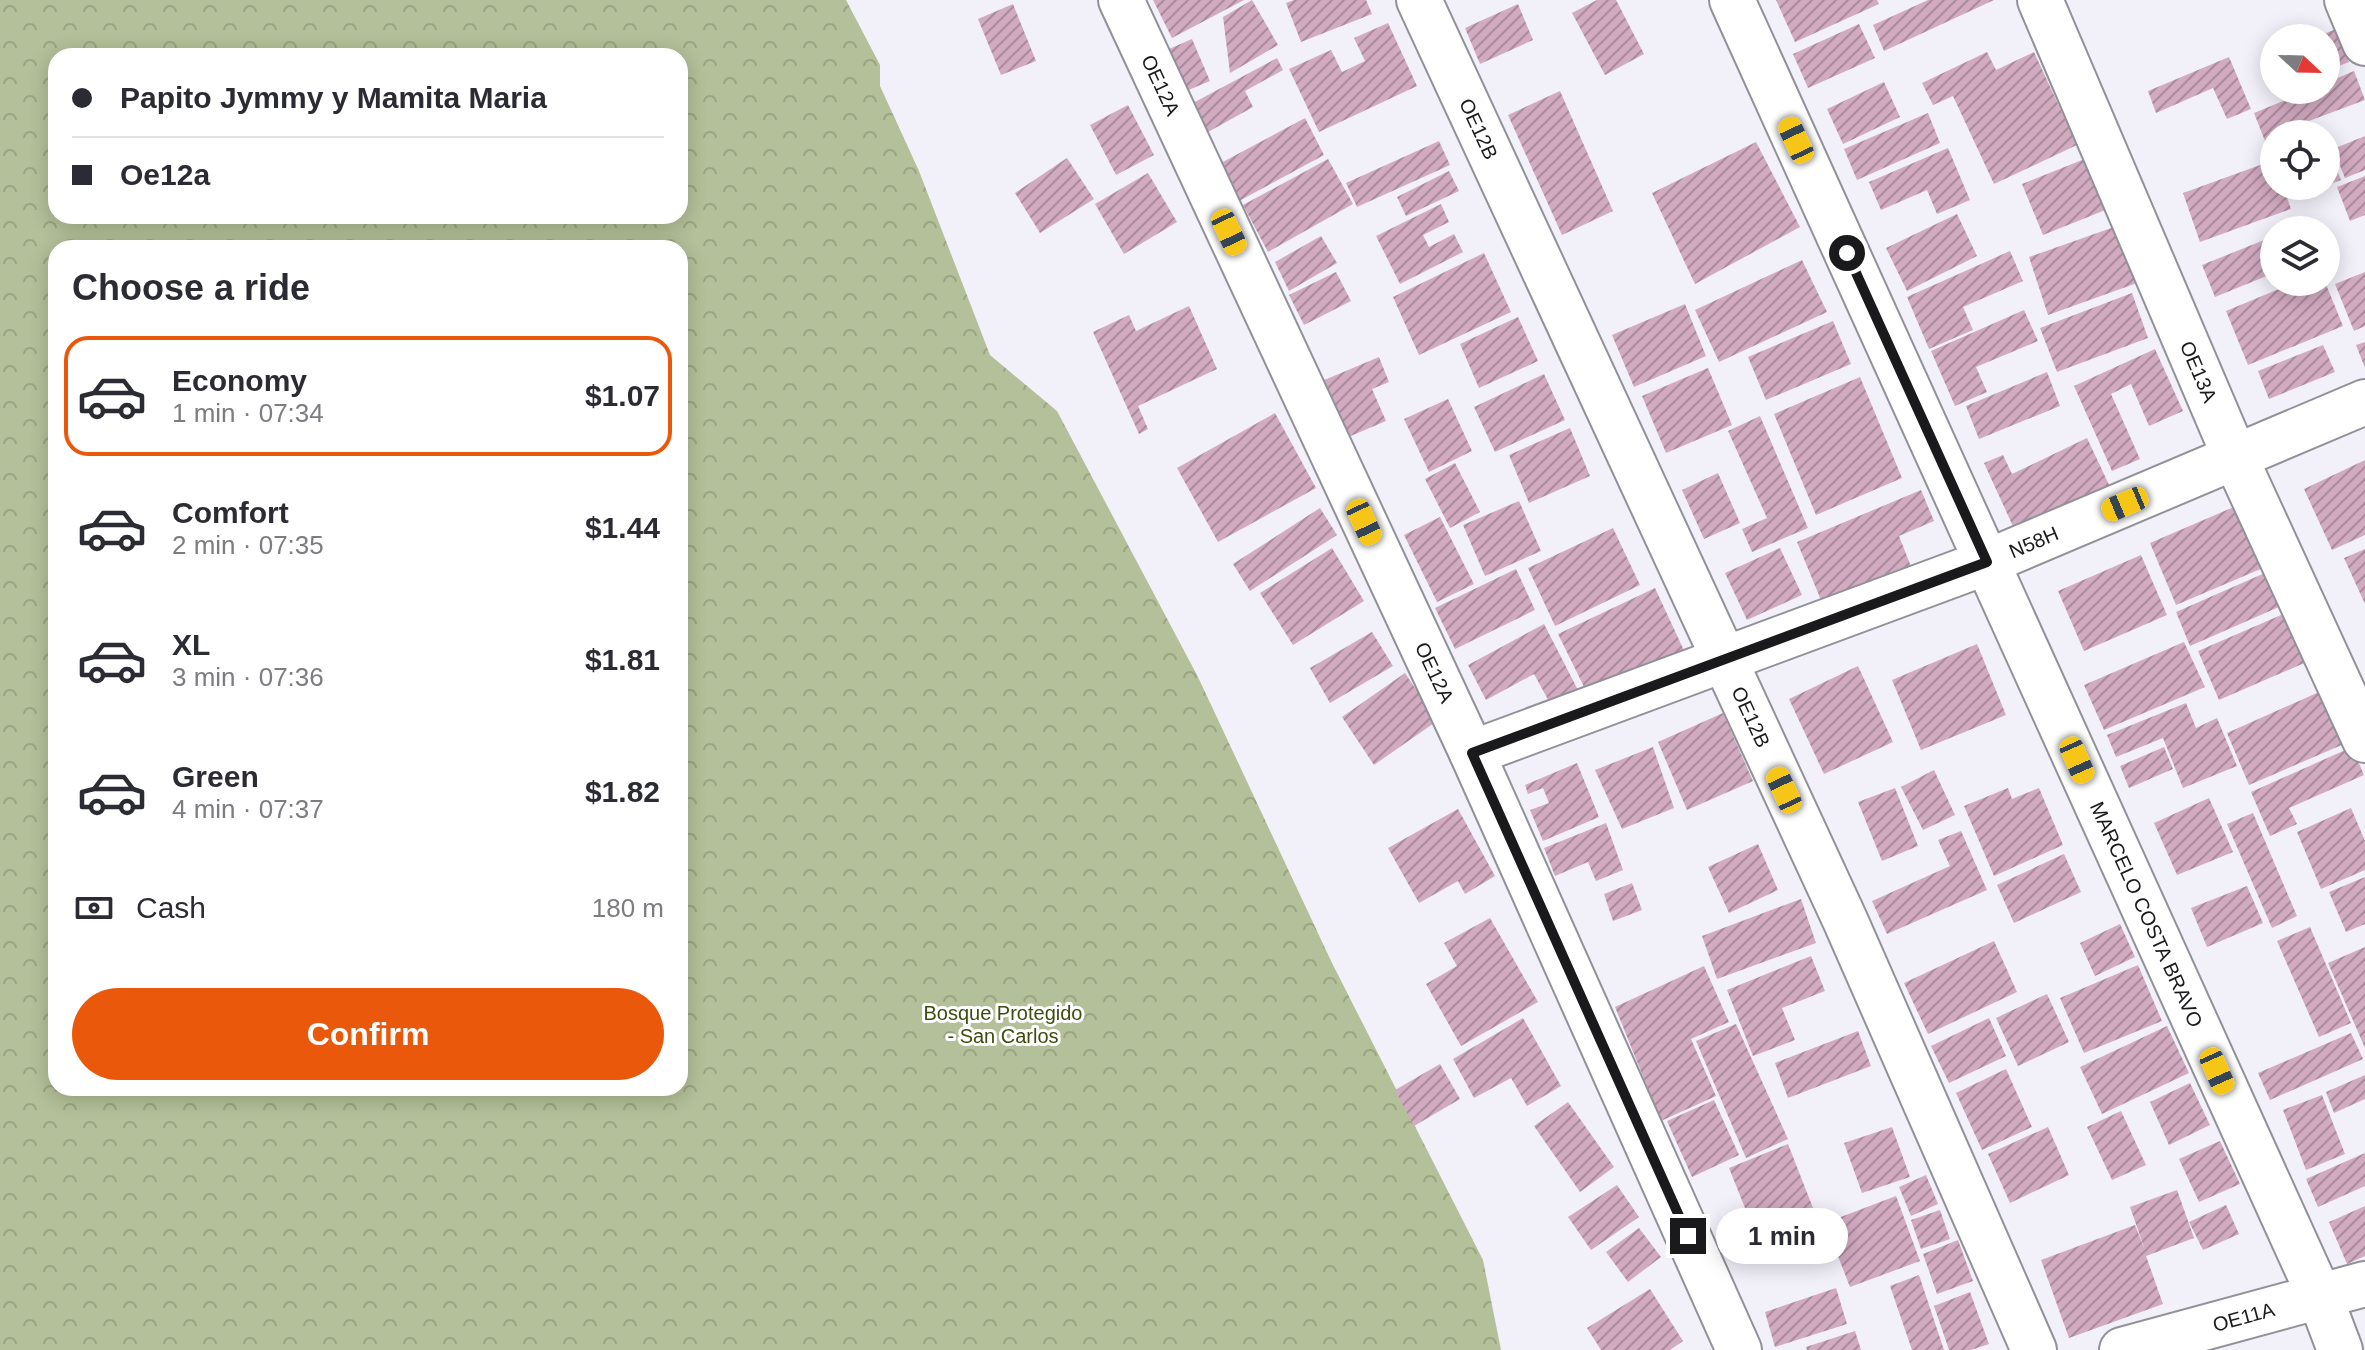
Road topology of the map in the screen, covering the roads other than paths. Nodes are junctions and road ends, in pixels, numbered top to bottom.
1 (1121, 0) edge
2 (1419, 0) edge
3 (1732, 0) edge
4 (2040, 0) edge
5 (2347, 0) edge
6 (2365, 43) edge
7 (2365, 402) edge
8 (2235, 457) junction
9 (1987, 562) junction
10 (1722, 659) junction
11 (2365, 740) edge
12 (1472, 753) junction
13 (2365, 1284) edge
14 (2320, 1297) junction
15 (1739, 1350) edge
16 (2034, 1350) edge
17 (2122, 1350) edge
18 (2340, 1350) edge

1 - 12 street, OE12A
2 - 10 street, OE12B
3 - 9 street, MARCELO COSTA BRAVO
4 - 8 street, OE13A
5 - 6 street
7 - 8 street, N58H
8 - 9 street, N58H
8 - 11 street, OE13A
9 - 10 street, N58H
9 - 14 street, MARCELO COSTA BRAVO
10 - 12 street, N58H
10 - 16 street, OE12B
12 - 15 street, OE12A
13 - 14 street, OE11A
14 - 17 street, OE11A
14 - 18 street, MARCELO COSTA BRAVO

